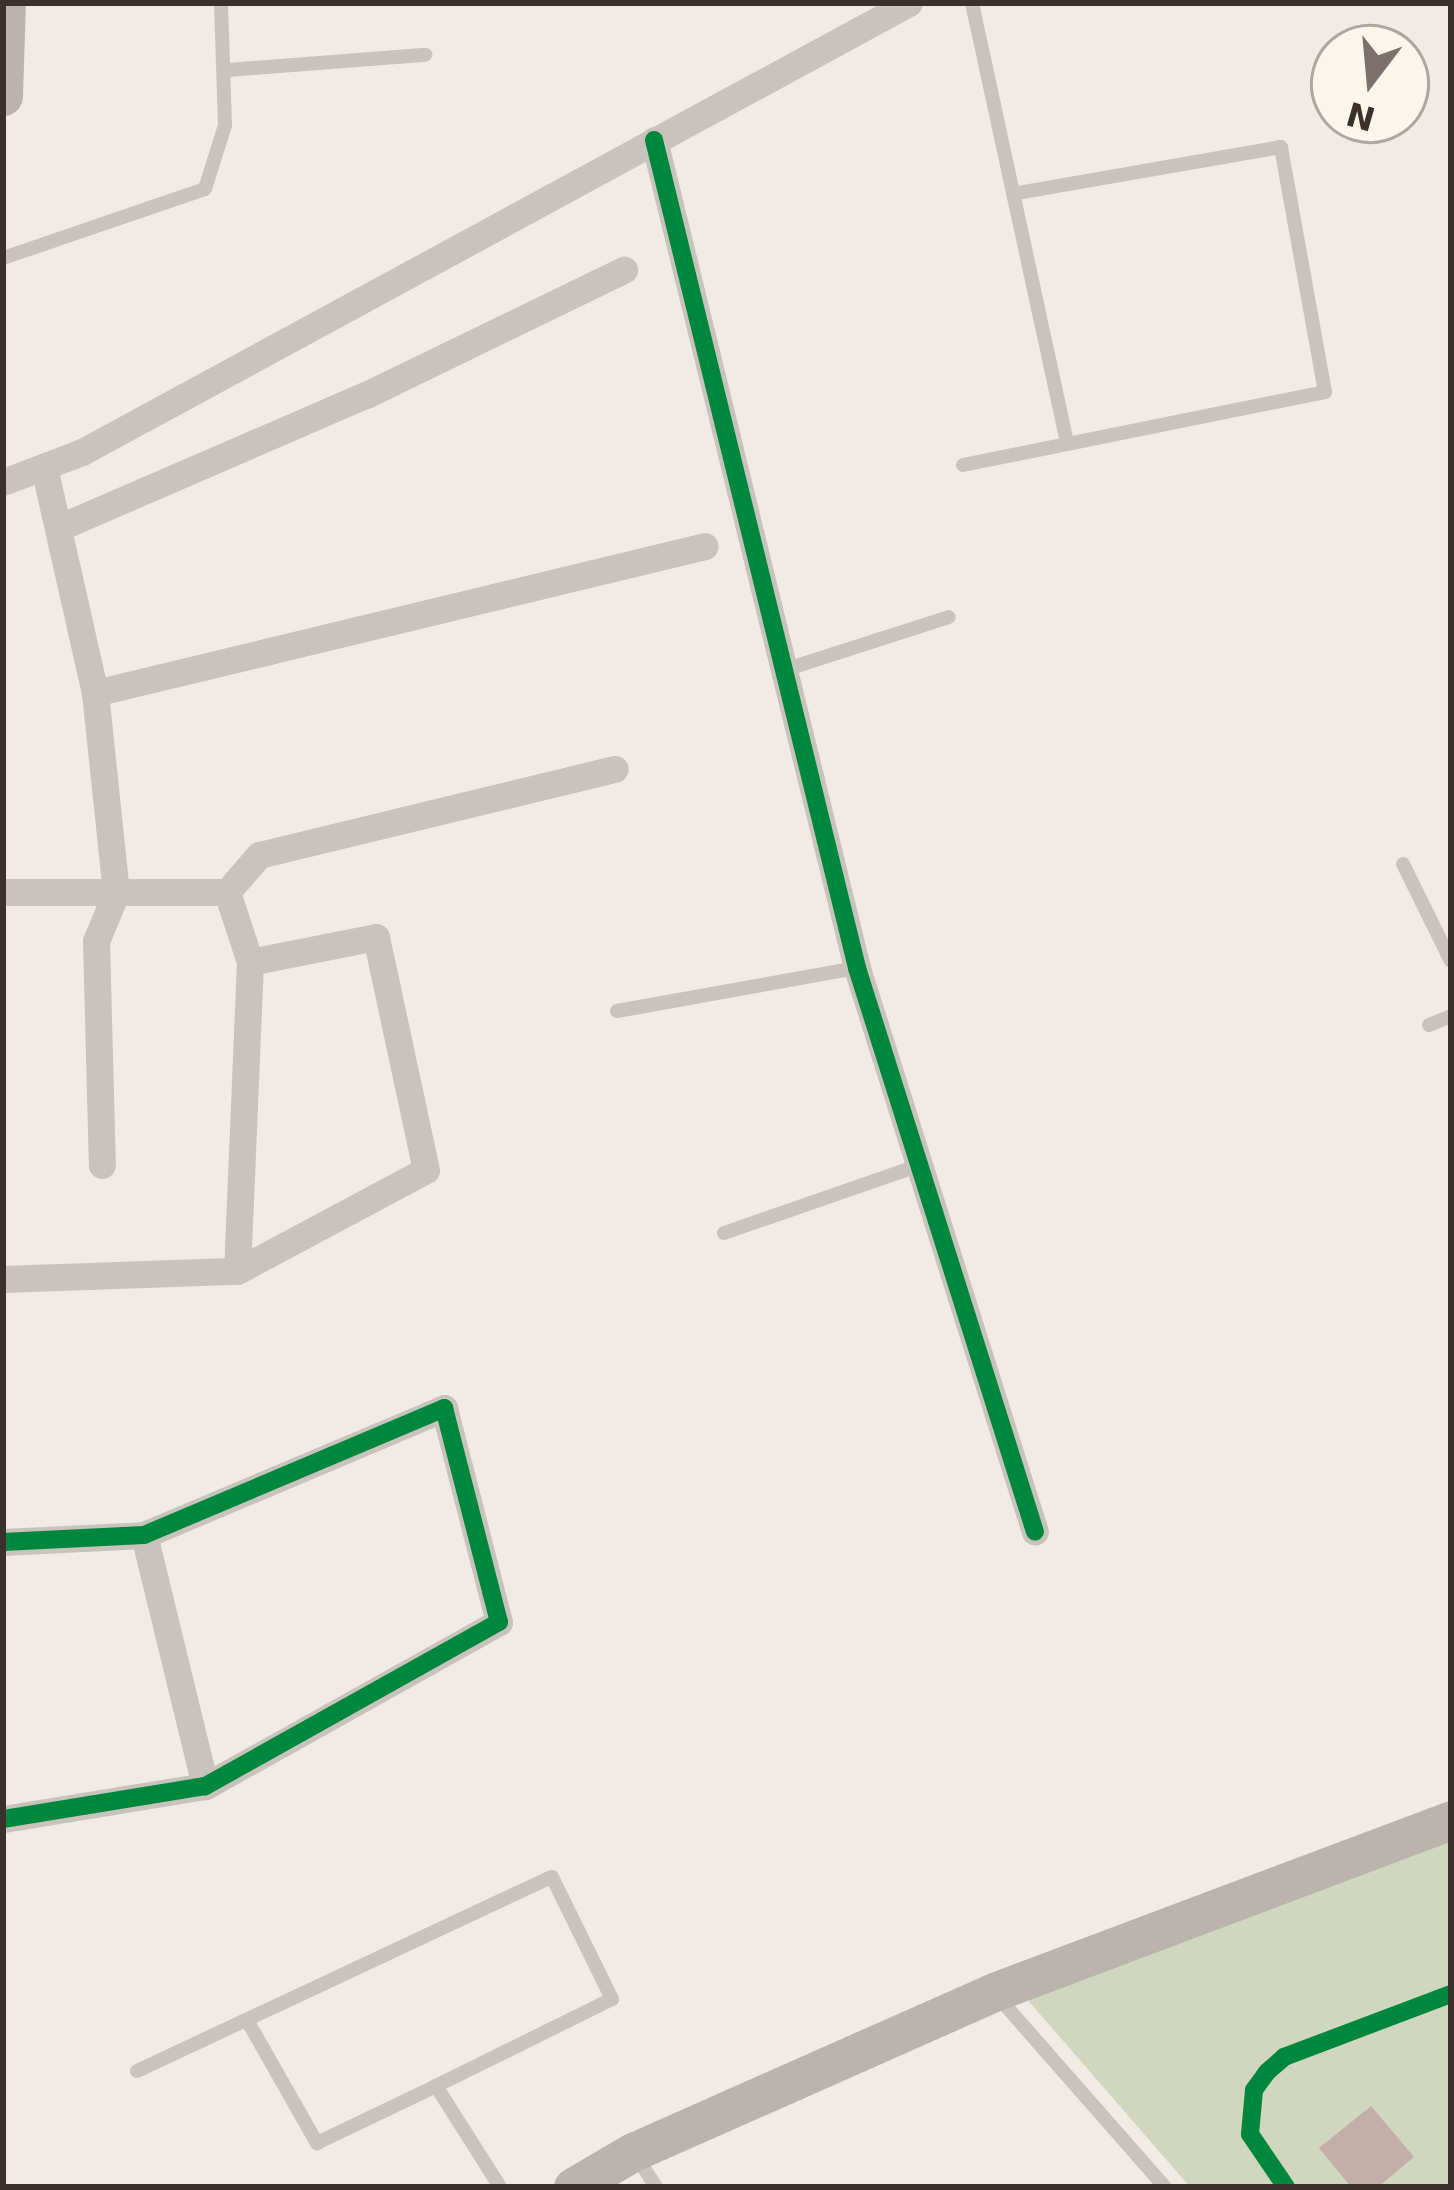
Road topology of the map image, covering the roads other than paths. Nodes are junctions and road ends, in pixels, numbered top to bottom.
1 (6, 3) edge
2 (221, 3) edge
3 (909, 3) edge
4 (972, 3) edge
5 (425, 55) dead end
6 (228, 70) junction
7 (3, 96) edge
8 (654, 140) junction
9 (1013, 194) junction
10 (3, 258) edge
11 (624, 270) dead end
12 (1067, 444) junction
13 (963, 465) dead end
14 (44, 467) junction
15 (3, 482) edge
16 (58, 527) junction
17 (705, 546) dead end
18 (949, 617) dead end
19 (784, 670) junction
20 (95, 693) junction
21 (615, 769) dead end
22 (1403, 864) dead end
23 (3, 892) edge
24 (227, 892) junction
25 (116, 893) junction
26 (1451, 961) edge
27 (250, 962) junction
28 (857, 968) junction
29 (617, 1011) dead end
30 (1451, 1016) edge
31 (1429, 1025) dead end
32 (923, 1165) junction
33 (102, 1166) dead end
34 (724, 1233) dead end
35 (237, 1271) junction
36 (3, 1279) edge
37 (1035, 1532) dead end
38 (144, 1535) junction
39 (3, 1543) edge
40 (205, 1786) junction
41 (3, 1819) edge
42 (1451, 1820) edge
43 (994, 1992) junction
44 (247, 2020) junction
45 (137, 2071) dead end
46 (436, 2086) junction
47 (633, 2152) junction
48 (500, 2187) edge
49 (573, 2187) edge
50 (656, 2187) edge
51 (1166, 2187) edge

1 - 7 street
2 - 6 lane
3 - 8 street
4 - 9 lane
5 - 6 lane
6 - 10 lane
8 - 14 street
8 - 19 street
9 - 12 lane
9 - 12 lane
11 - 16 street
12 - 13 lane
14 - 15 street
14 - 16 street
16 - 20 street
17 - 20 street
18 - 19 lane
19 - 28 street
20 - 25 street
21 - 24 street
22 - 26 lane
23 - 25 street
24 - 25 street
24 - 27 street
25 - 33 street
27 - 35 street
27 - 35 street
28 - 29 lane
28 - 32 street
30 - 31 lane
32 - 34 lane
32 - 37 street
35 - 36 street
38 - 39 street
38 - 40 street
38 - 40 street
40 - 41 street
42 - 43 street
43 - 47 street
43 - 51 lane
44 - 45 lane
44 - 46 lane
44 - 46 lane
46 - 48 lane
47 - 49 street
47 - 50 lane

